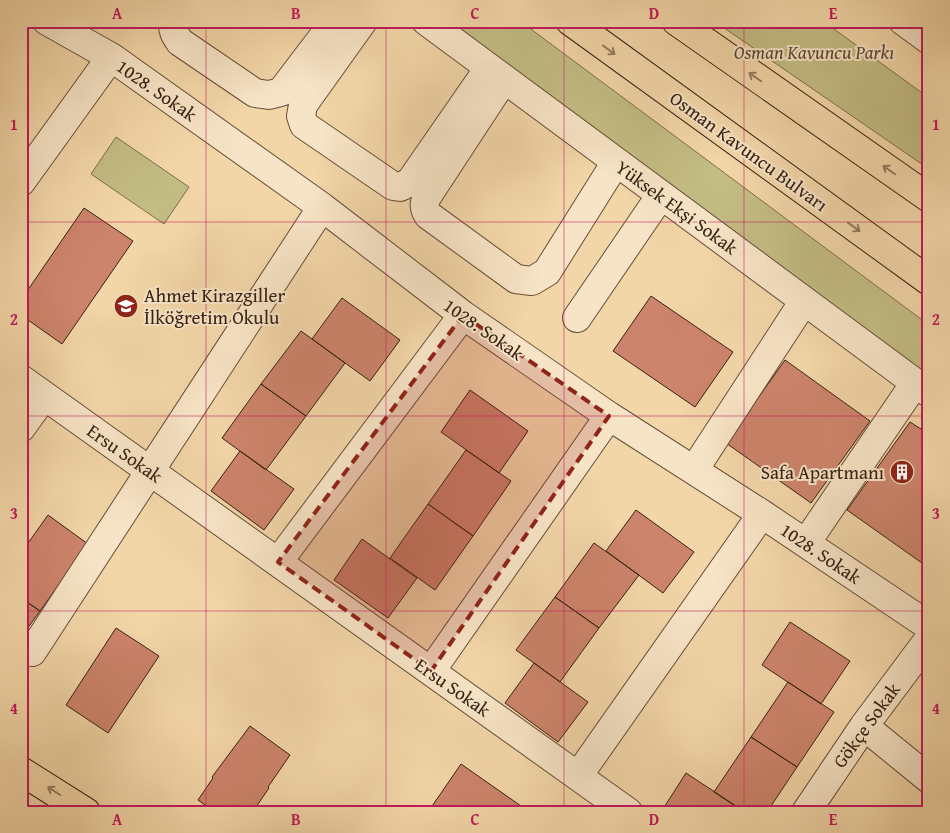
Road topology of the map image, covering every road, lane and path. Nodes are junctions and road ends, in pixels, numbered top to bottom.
1 (47, 21) edge
2 (173, 21) edge
3 (335, 21) edge
4 (363, 21) edge
5 (426, 21) edge
6 (570, 21) edge
7 (676, 21) edge
8 (903, 21) edge
9 (929, 40) edge
10 (110, 57) junction
11 (496, 74) junction
12 (616, 162) junction
13 (21, 182) edge
14 (661, 195) junction
15 (929, 198) edge
16 (322, 207) junction
17 (929, 281) edge
18 (804, 301) junction
19 (463, 316) junction
20 (577, 318) dead end
21 (21, 379) edge
22 (922, 388) edge
23 (44, 396) junction
24 (609, 416) junction
25 (21, 428) edge
26 (694, 470) junction
27 (150, 471) junction
28 (762, 514) junction
29 (806, 543) junction
30 (278, 562) junction
31 (929, 626) edge
32 (929, 639) edge
33 (32, 652) dead end
34 (430, 671) junction
35 (864, 726) junction
36 (21, 771) edge
37 (578, 776) junction
38 (929, 779) edge
39 (86, 812) edge
40 (628, 812) edge
41 (806, 812) edge

1 - 10 street, 1028. Sokak
2 - 3 street
4 - 11 street
5 - 11 street, Yüksek Ekşi Sokak
6 -> 17 main road, Osman Kavuncu Bulvarı
15 -> 7 main road
8 - 9 street
10 - 13 street
10 - 16 street, 1028. Sokak
11 - 12 street, Yüksek Ekşi Sokak
11 - 12 street
12 - 14 street, Yüksek Ekşi Sokak
14 - 18 street, Yüksek Ekşi Sokak
14 - 20 street
16 - 19 street, 1028. Sokak
16 - 27 street
18 - 22 street, Yüksek Ekşi Sokak
18 - 26 street
19 - 24 street, 1028. Sokak
19 - 30 street
21 - 23 street, Ersu Sokak
22 - 29 street
23 - 25 street
23 - 27 street, Ersu Sokak
24 - 26 street, 1028. Sokak
24 - 34 street
26 - 28 street, 1028. Sokak
27 - 30 street, Ersu Sokak
27 - 33 street
28 - 29 street, 1028. Sokak
28 - 37 street
29 - 31 street, 1028. Sokak
30 - 34 street, Ersu Sokak
32 - 35 street, Gökçe Sokak
34 - 37 street, Ersu Sokak
35 - 38 street
35 - 41 street, Gökçe Sokak
39 -> 36 main road
37 - 40 street, Ersu Sokak

